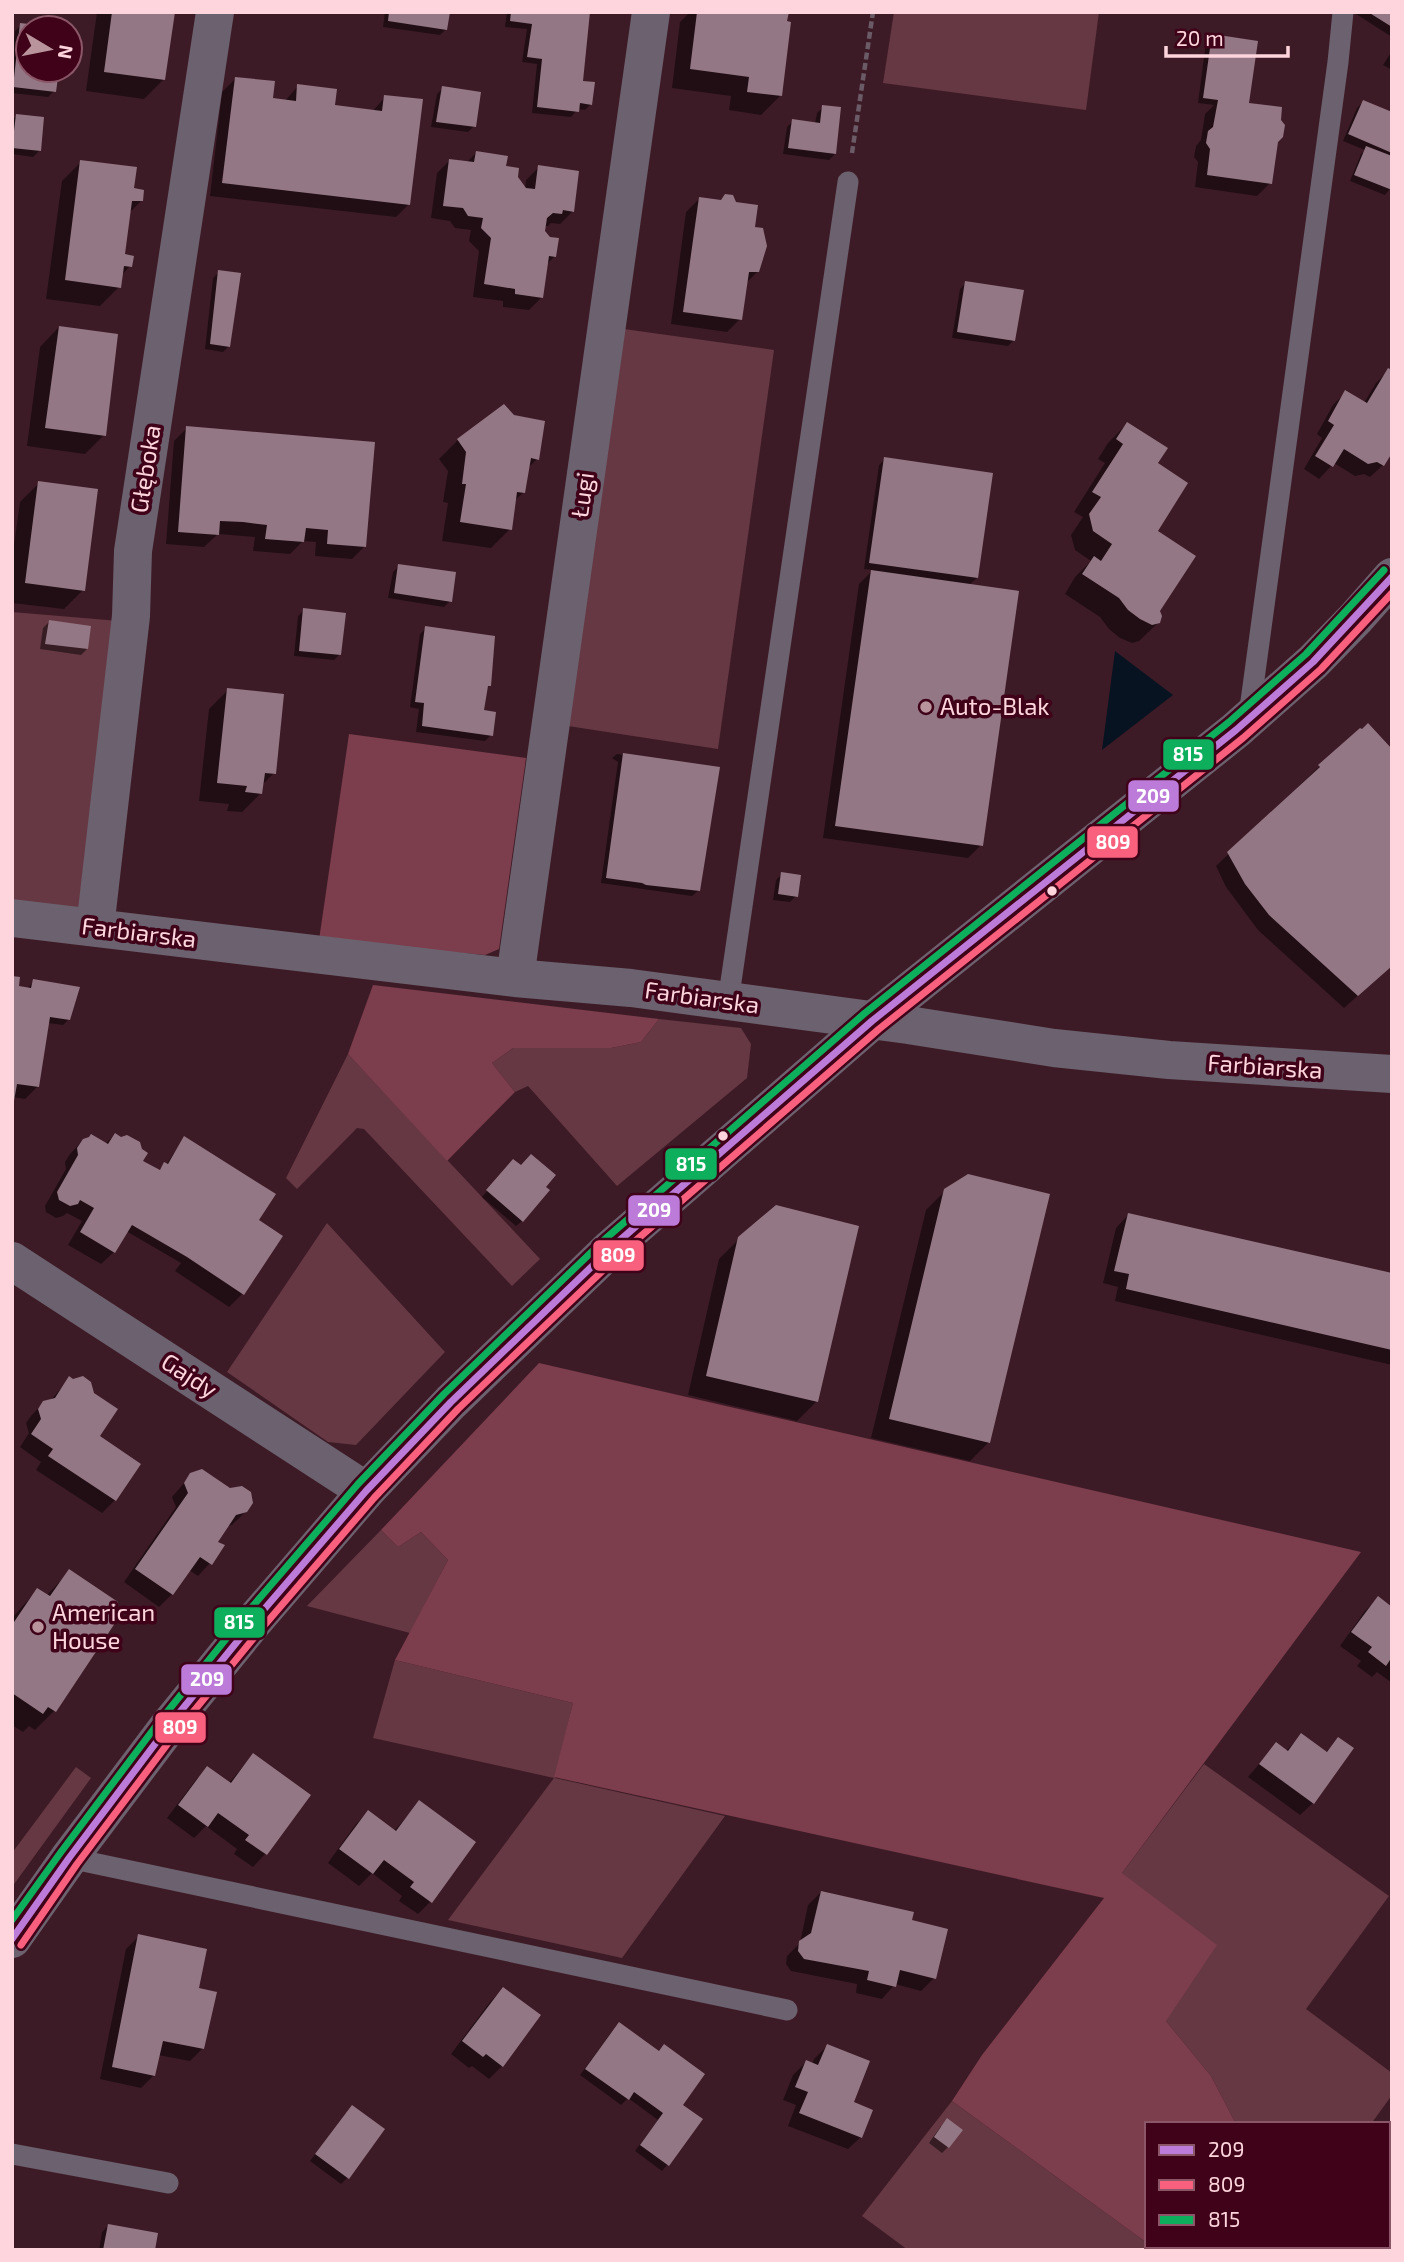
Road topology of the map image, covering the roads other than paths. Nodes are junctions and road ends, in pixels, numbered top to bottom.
1 (215, 12) edge
2 (651, 12) edge
3 (1343, 12) edge
4 (848, 182) road end
5 (1392, 577) edge
6 (1249, 718) junction
7 (12, 918) edge
8 (95, 929) junction
9 (515, 978) junction
10 (728, 1002) junction
11 (872, 1021) junction
12 (1392, 1074) edge
13 (12, 1261) edge
14 (366, 1491) junction
15 (69, 1857) junction
16 (12, 1940) edge
17 (787, 2010) dead end
18 (12, 2154) edge
19 (168, 2183) dead end

1 - 8 street, Głęboka
2 - 9 street, Ługi
3 - 6 lane
4 - 10 lane
5 - 6 street
6 - 11 street
7 - 8 street, Farbiarska
8 - 9 street, Farbiarska
9 - 10 street, Farbiarska
10 - 11 street, Farbiarska
11 - 12 street, Farbiarska
11 - 14 street
13 - 14 street, Gajdy
14 - 15 street
15 - 16 street
15 - 17 lane
18 - 19 lane

